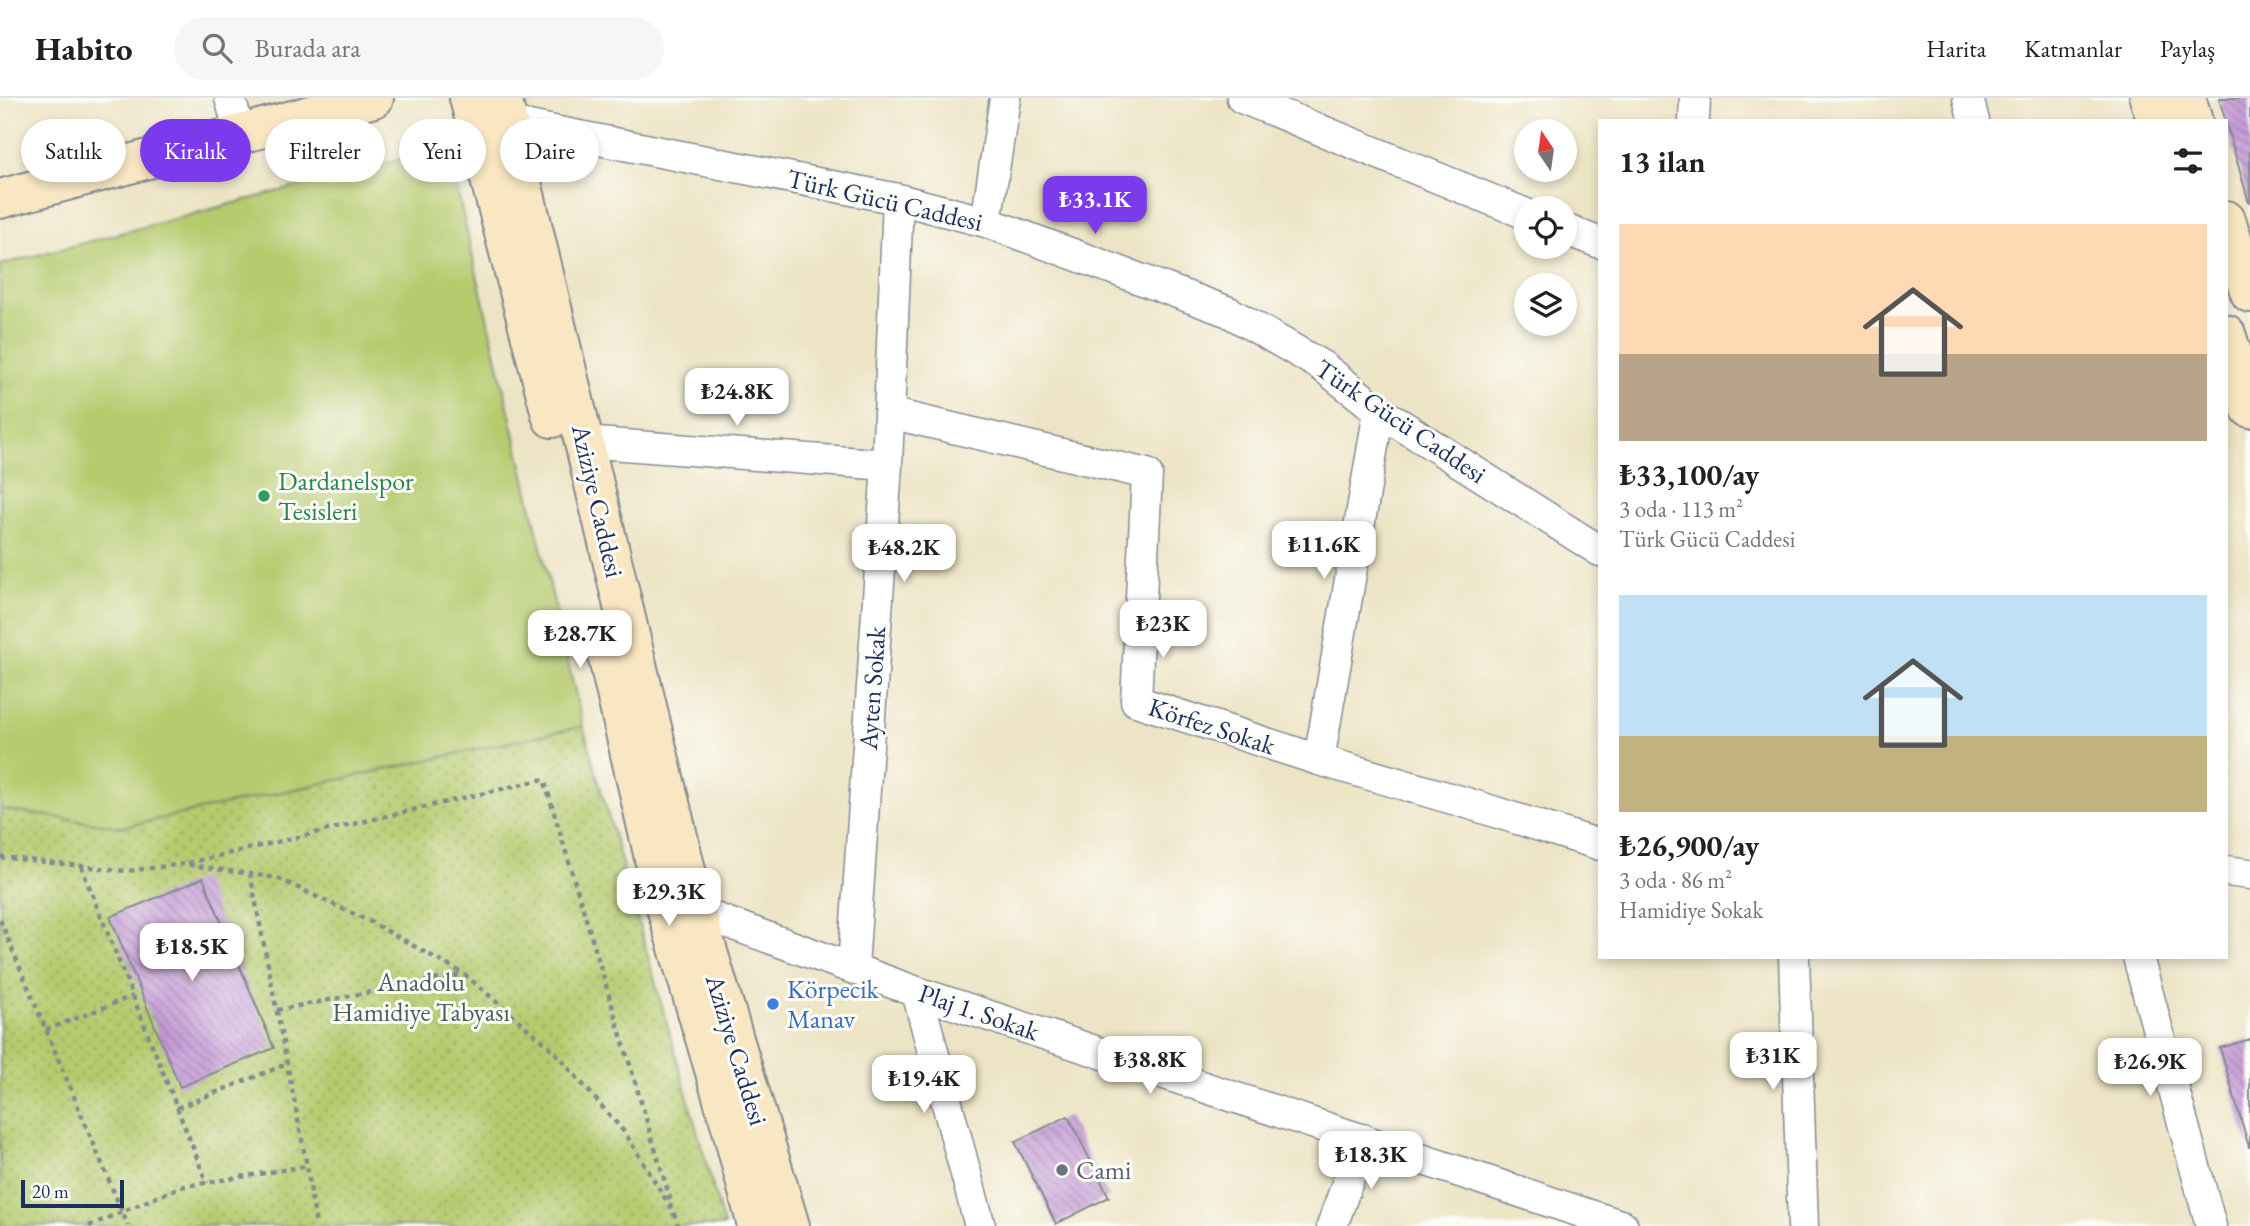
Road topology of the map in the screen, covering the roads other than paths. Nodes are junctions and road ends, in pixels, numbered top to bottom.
1 (374, 98) edge
2 (469, 98) edge
3 (1005, 98) edge
4 (1242, 98) edge
5 (1695, 98) edge
6 (1968, 98) edge
7 (2150, 98) edge
8 (2186, 98) edge
9 (505, 110) edge
10 (235, 116) edge
11 (1694, 119) edge
12 (1973, 119) edge
13 (2156, 119) edge
14 (2192, 119) edge
15 (0, 199) edge
16 (898, 199) junction
17 (1514, 209) edge
18 (986, 222) junction
19 (2228, 226) edge
20 (1577, 234) edge
21 (1598, 242) edge
22 (2250, 293) edge
23 (2228, 340) edge
24 (2250, 408) edge
25 (1380, 411) junction
26 (889, 413) junction
27 (584, 442) junction
28 (887, 465) junction
29 (1598, 550) edge
30 (1320, 760) junction
31 (1598, 844) edge
32 (2228, 871) edge
33 (2250, 874) edge
34 (679, 904) junction
35 (1794, 959) edge
36 (2139, 959) edge
37 (853, 967) junction
38 (917, 992) junction
39 (1363, 1139) junction
40 (757, 1226) edge
41 (790, 1226) edge
42 (980, 1226) edge
43 (1332, 1226) edge
44 (1623, 1226) edge
45 (1803, 1226) edge
46 (2211, 1226) edge

1 - 10 street
2 - 34 street, Aziziye Caddesi
3 - 18 street
4 - 17 street
5 - 11 street
6 - 12 street
7 - 13 street
8 - 14 street
9 - 16 street, Türk Gücü Caddesi
9 - 27 street, Aziziye Caddesi
10 - 15 street
16 - 18 street, Türk Gücü Caddesi
16 - 26 street, Ayten Sokak
18 - 25 street, Türk Gücü Caddesi
19 - 22 street
20 - 21 street
23 - 24 street
25 - 29 street, Türk Gücü Caddesi
25 - 30 street
26 - 28 street, Ayten Sokak
26 - 30 street, Körfez Sokak
27 - 28 street
27 - 34 street, Aziziye Caddesi
28 - 37 street, Ayten Sokak
30 - 31 street, Körfez Sokak
32 - 33 street
34 - 37 street, Plaj 1. Sokak
34 - 40 street, Aziziye Caddesi
34 - 41 street, Aziziye Caddesi
35 - 45 street
36 - 46 street
37 - 38 street, Plaj 1. Sokak
38 - 39 street, Plaj 1. Sokak
38 - 42 street
39 - 43 street
39 - 44 street, Plaj 1. Sokak

